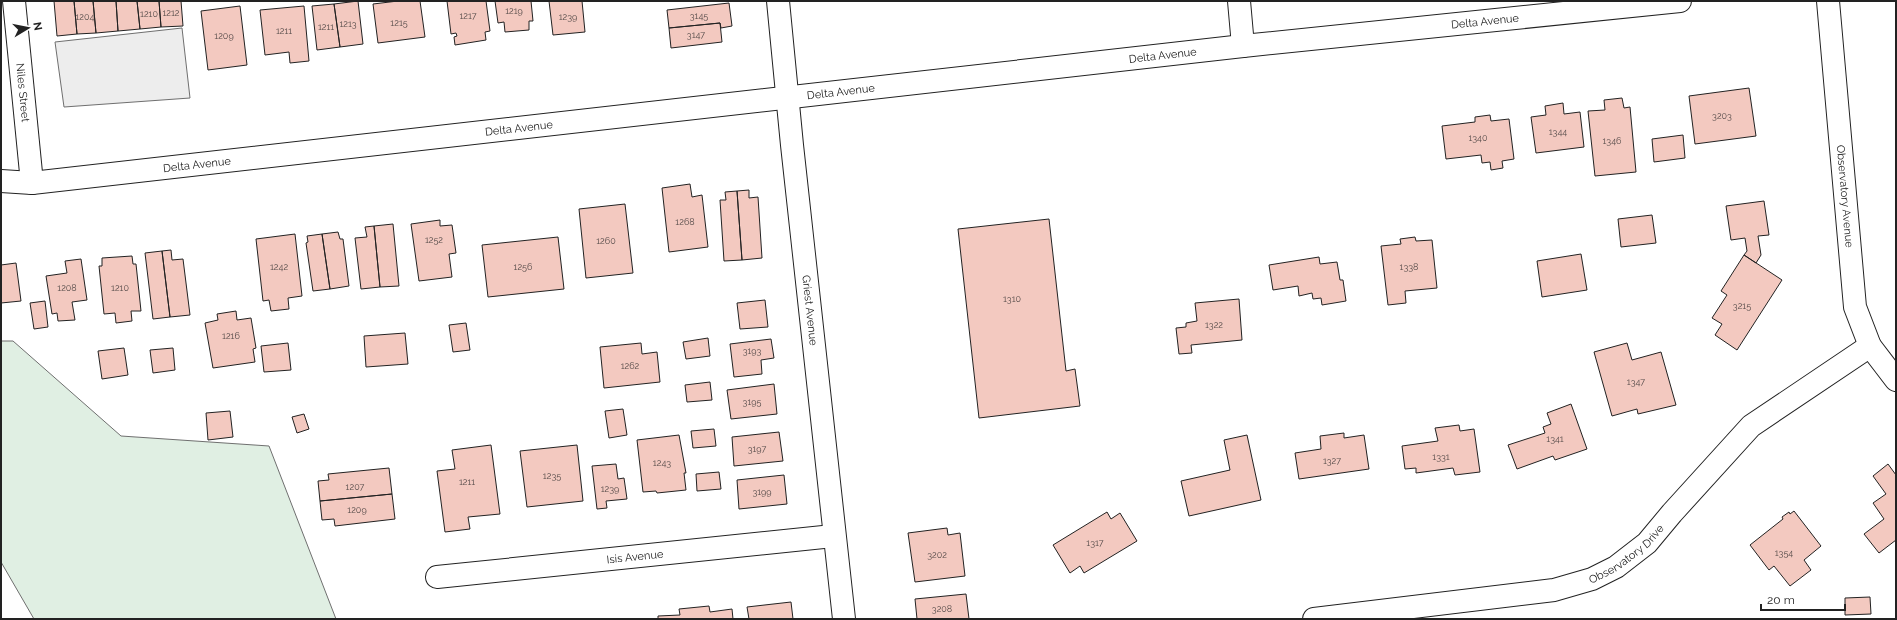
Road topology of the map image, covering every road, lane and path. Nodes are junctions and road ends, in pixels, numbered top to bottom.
1 (14, 1) edge
2 (778, 1) edge
3 (1239, 1) edge
4 (1680, 1) edge
5 (1828, 1) edge
6 (1243, 46) junction
7 (787, 99) junction
8 (1, 181) edge
9 (32, 183) junction
10 (1870, 346) junction
11 (1896, 380) edge
12 (833, 536) junction
13 (437, 577) dead end
14 (844, 619) edge
15 (1314, 619) edge

1 - 9 street, Niles Street
2 - 7 street, Griest Avenue
3 - 6 street
4 - 6 street, Delta Avenue
5 - 10 street, Observatory Avenue
6 - 7 street, Delta Avenue
7 - 9 street, Delta Avenue
7 - 12 street, Griest Avenue
8 - 9 street, Delta Avenue
10 - 11 street, Observatory Avenue
10 - 15 street, Observatory Drive
12 - 13 street, Isis Avenue
12 - 14 street, Griest Avenue

